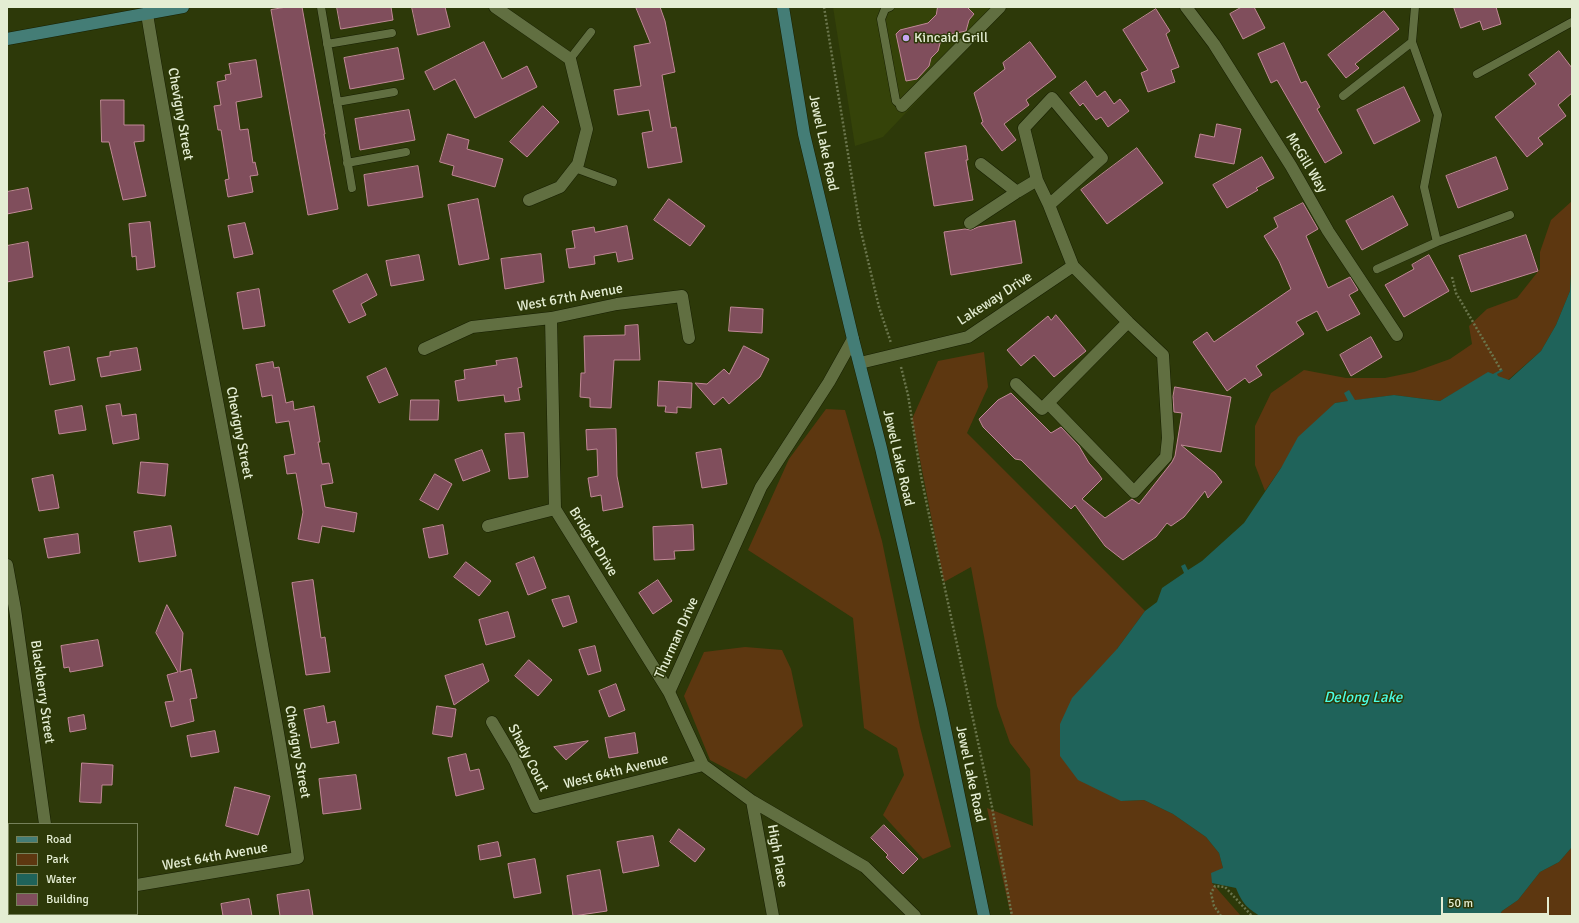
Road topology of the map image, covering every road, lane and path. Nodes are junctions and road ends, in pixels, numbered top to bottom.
1 (183, 7) edge
2 (321, 7) edge
3 (495, 7) edge
4 (783, 7) edge
5 (824, 7) edge
6 (890, 7) edge
7 (1000, 7) edge
8 (1186, 7) edge
9 (1415, 7) edge
10 (147, 14) junction
11 (1572, 22) edge
12 (591, 32) dead end
13 (392, 33) dead end
14 (7, 39) edge
15 (1412, 42) junction
16 (327, 44) junction
17 (570, 59) junction
18 (1477, 74) dead end
19 (394, 92) dead end
20 (1343, 96) dead end
21 (337, 102) junction
22 (902, 106) joint
23 (406, 152) dead end
24 (348, 163) junction
25 (981, 164) dead end
26 (574, 168) junction
27 (1037, 180) junction
28 (613, 182) dead end
29 (352, 188) dead end
30 (1018, 192) junction
31 (530, 200) dead end
32 (1049, 205) junction
33 (1510, 215) dead end
34 (970, 223) dead end
35 (1437, 242) junction
36 (1073, 266) junction
37 (1377, 269) dead end
38 (1452, 276) dead end
39 (551, 318) junction
40 (1128, 322) junction
41 (1398, 335) dead end
42 (688, 338) dead end
43 (853, 339) junction
44 (424, 349) dead end
45 (895, 355) junction
46 (860, 363) junction
47 (1501, 370) dead end
48 (1016, 384) dead end
49 (1049, 404) junction
50 (555, 509) junction
51 (488, 526) dead end
52 (7, 565) edge
53 (11, 610) edge
54 (669, 692) junction
55 (492, 722) dead end
56 (703, 765) junction
57 (752, 801) junction
58 (536, 807) joint
59 (45, 823) edge
60 (298, 858) joint
61 (138, 885) edge
62 (773, 916) edge
63 (916, 916) edge
64 (984, 916) edge
65 (1012, 916) edge
66 (1221, 916) edge
67 (1252, 916) edge

1 - 10 main road
2 - 16 lane
3 - 17 street
4 - 43 main road, Jewel Lake Road
5 - 45 path
6 - 22 lane
7 - 22 street
8 - 41 street, McGill Way
9 - 15 lane
10 - 14 main road
10 - 60 street, Chevigny Street
11 - 18 lane
12 - 17 lane
13 - 16 lane
15 - 20 lane
15 - 35 lane
16 - 21 lane
17 - 26 street
19 - 21 lane
21 - 24 lane
23 - 24 lane
24 - 29 lane
25 - 30 street
26 - 28 lane
26 - 31 street
27 - 30 street
27 - 32 street
27 - 32 street
30 - 34 street
32 - 36 street
33 - 35 lane
35 - 37 lane
36 - 40 street
36 - 45 street, Lakeway Drive
38 - 47 path
39 - 42 street, West 67th Avenue
39 - 44 street, West 67th Avenue
39 - 50 street, Bridget Drive
40 - 49 street
40 - 49 street
43 - 46 main road, Jewel Lake Road
43 - 54 street, Thurman Drive
45 - 46 street, Lakeway Drive
45 - 65 path
46 - 64 main road, Jewel Lake Road
48 - 49 street
50 - 51 street
50 - 54 street, Bridget Drive
52 - 53 street, Blackberry Street
53 - 59 street, Blackberry Street
54 - 56 street, Thurman Drive
55 - 58 street, Shady Court
56 - 57 street, Thurman Drive
56 - 58 street, West 64th Avenue
57 - 62 street, High Place
57 - 63 street, Thurman Drive
60 - 61 street, West 64th Avenue
66 - 67 path

